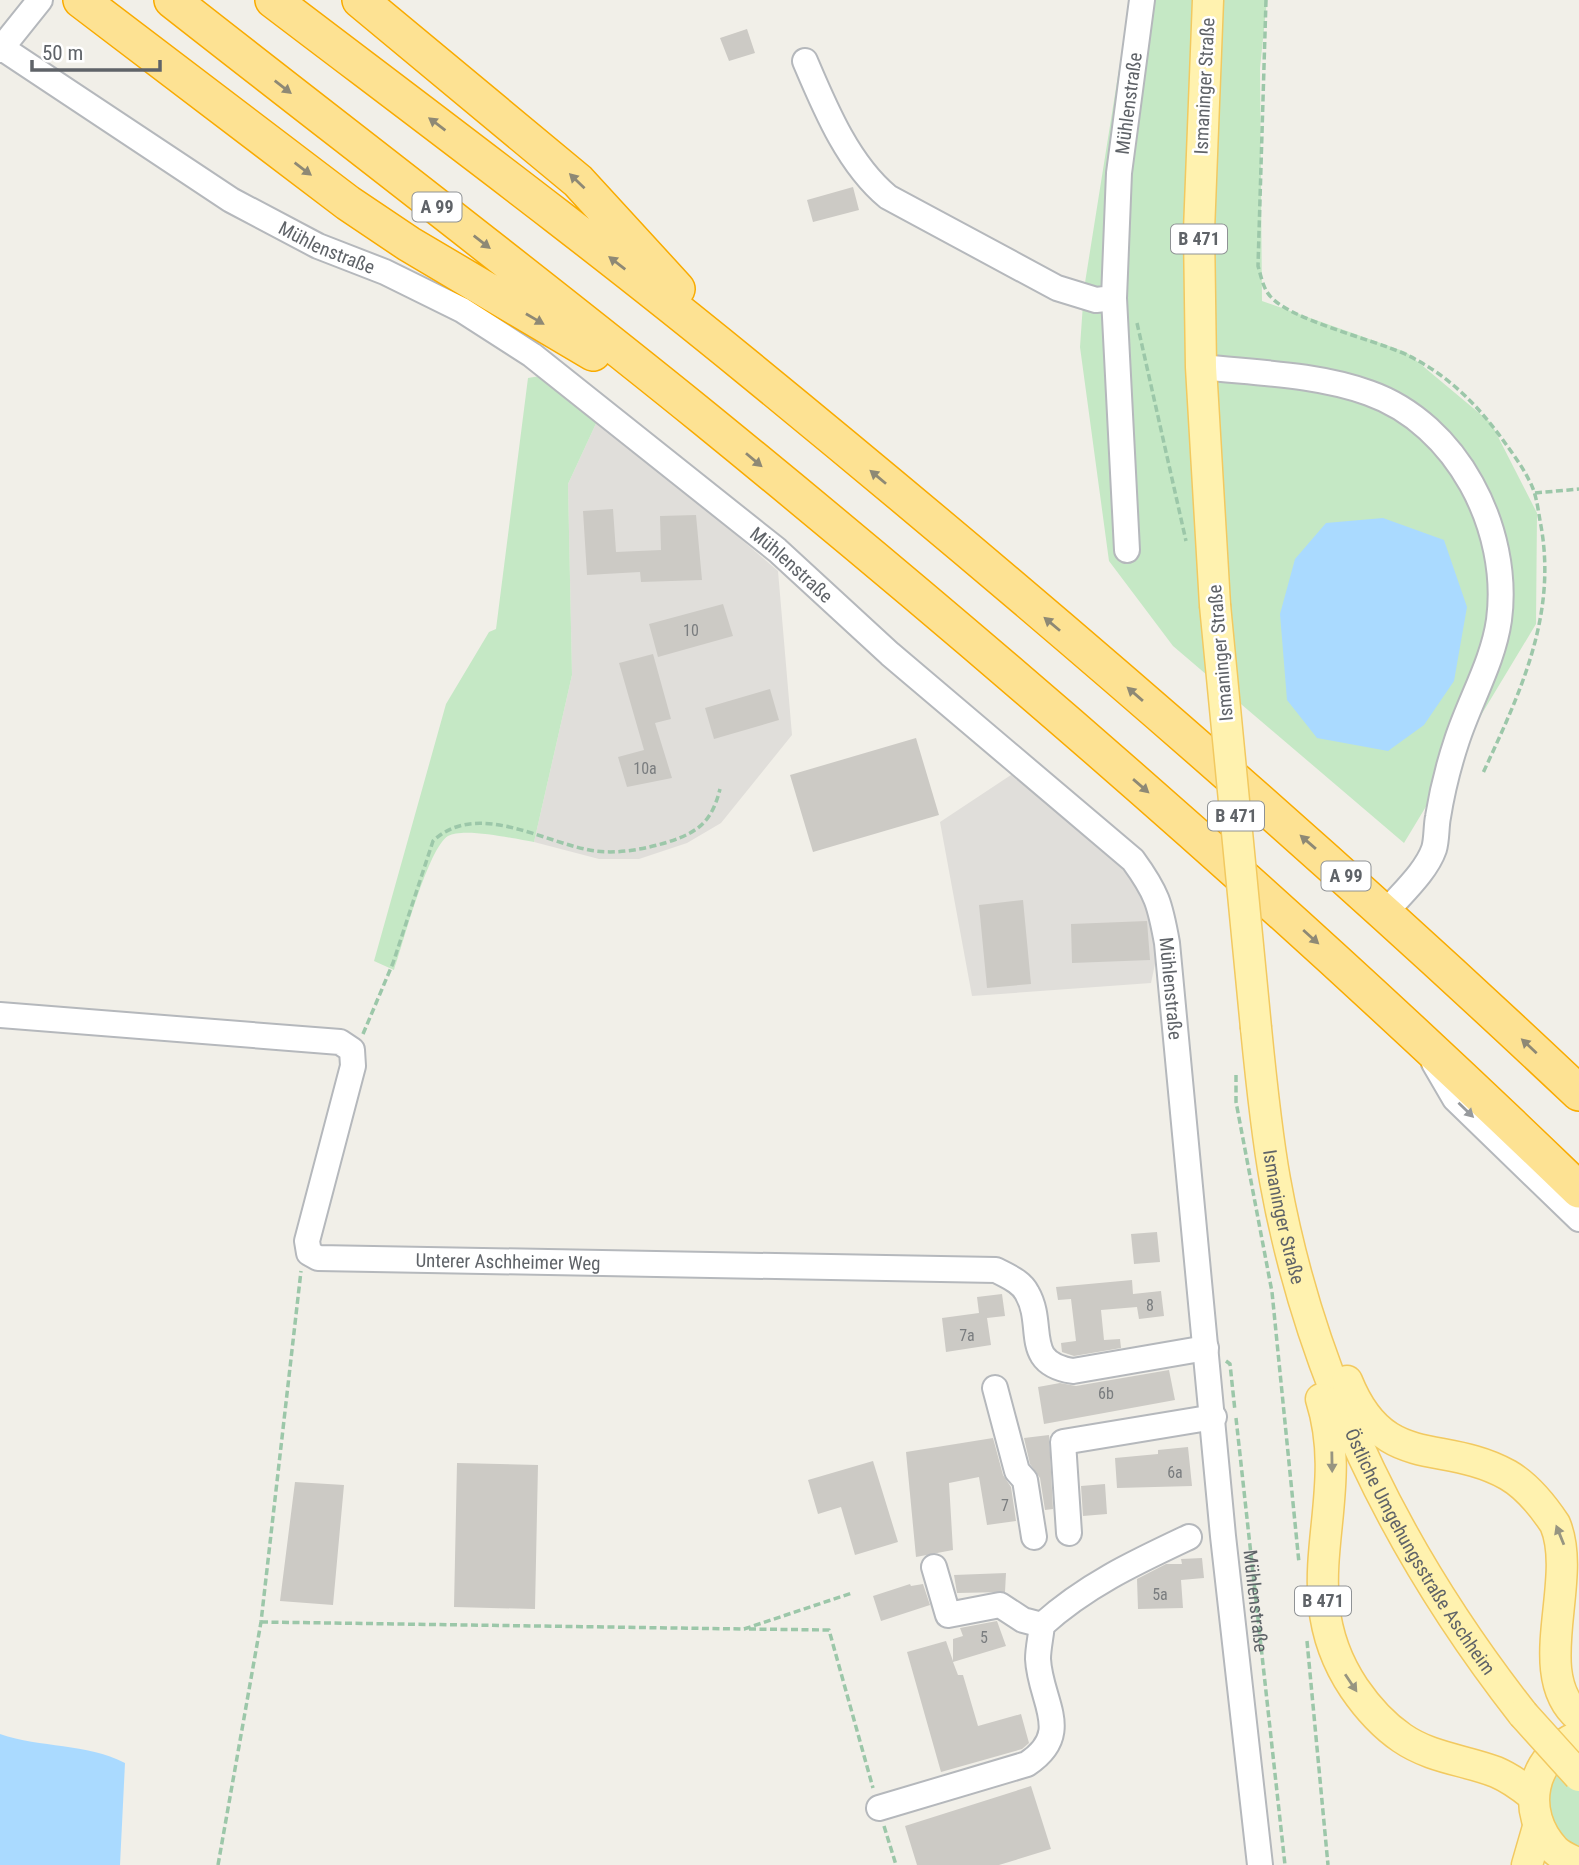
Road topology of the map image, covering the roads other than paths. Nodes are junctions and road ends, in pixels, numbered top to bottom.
1 (40, 0) edge
2 (172, 0) edge
3 (273, 0) edge
4 (360, 0) edge
5 (1142, 0) edge
6 (1208, 0) edge
7 (84, 3) edge
8 (1, 49) edge
9 (805, 61) dead end
10 (1124, 305) junction
11 (747, 367) junction
12 (1201, 367) junction
13 (702, 416) junction
14 (1127, 550) dead end
15 (1386, 912) junction
16 (0, 1015) edge
17 (1416, 1032) junction
18 (1579, 1093) edge
19 (1579, 1190) edge
20 (1579, 1219) edge
21 (1303, 1300) junction
22 (1206, 1348) junction
23 (995, 1388) dead end
24 (1214, 1417) junction
25 (1189, 1537) dead end
26 (934, 1567) dead end
27 (1042, 1625) junction
28 (1579, 1717) edge
29 (1579, 1736) edge
30 (1579, 1776) edge
31 (1532, 1795) junction
32 (879, 1808) road end
33 (1538, 1827) junction
34 (1579, 1864) edge
35 (1260, 1865) edge
36 (1527, 1865) edge

1 - 8 street
2 -> 13 highway, A 99
11 -> 3 highway, A 99
11 -> 4 highway
5 - 10 street, Mühlenstraße
6 - 12 main road, Ismaninger Straße / B 471
7 -> 13 highway
8 - 22 street, Mühlenstraße
9 - 10 street
10 - 14 street, Mühlenstraße
15 -> 11 highway, A 99
12 - 15 street
12 - 21 main road, Ismaninger Straße / B 471, bridge
13 -> 17 highway, A 99
18 -> 15 highway, A 99
16 - 22 street, Unterer Aschheimer Weg
17 - 19 highway, A 99
17 -> 20 street
28 -> 21 main road, B 471
21 - 30 main road, Östliche Umgehungsstraße Aschheim, bridge
21 -> 31 main road, B 471
22 - 24 street, Mühlenstraße
23 - 24 street
24 - 35 street, Mühlenstraße
25 - 27 street
26 - 27 street
27 - 32 street
29 - 31 main road
31 - 33 main road
33 - 34 main road
33 - 36 main road

